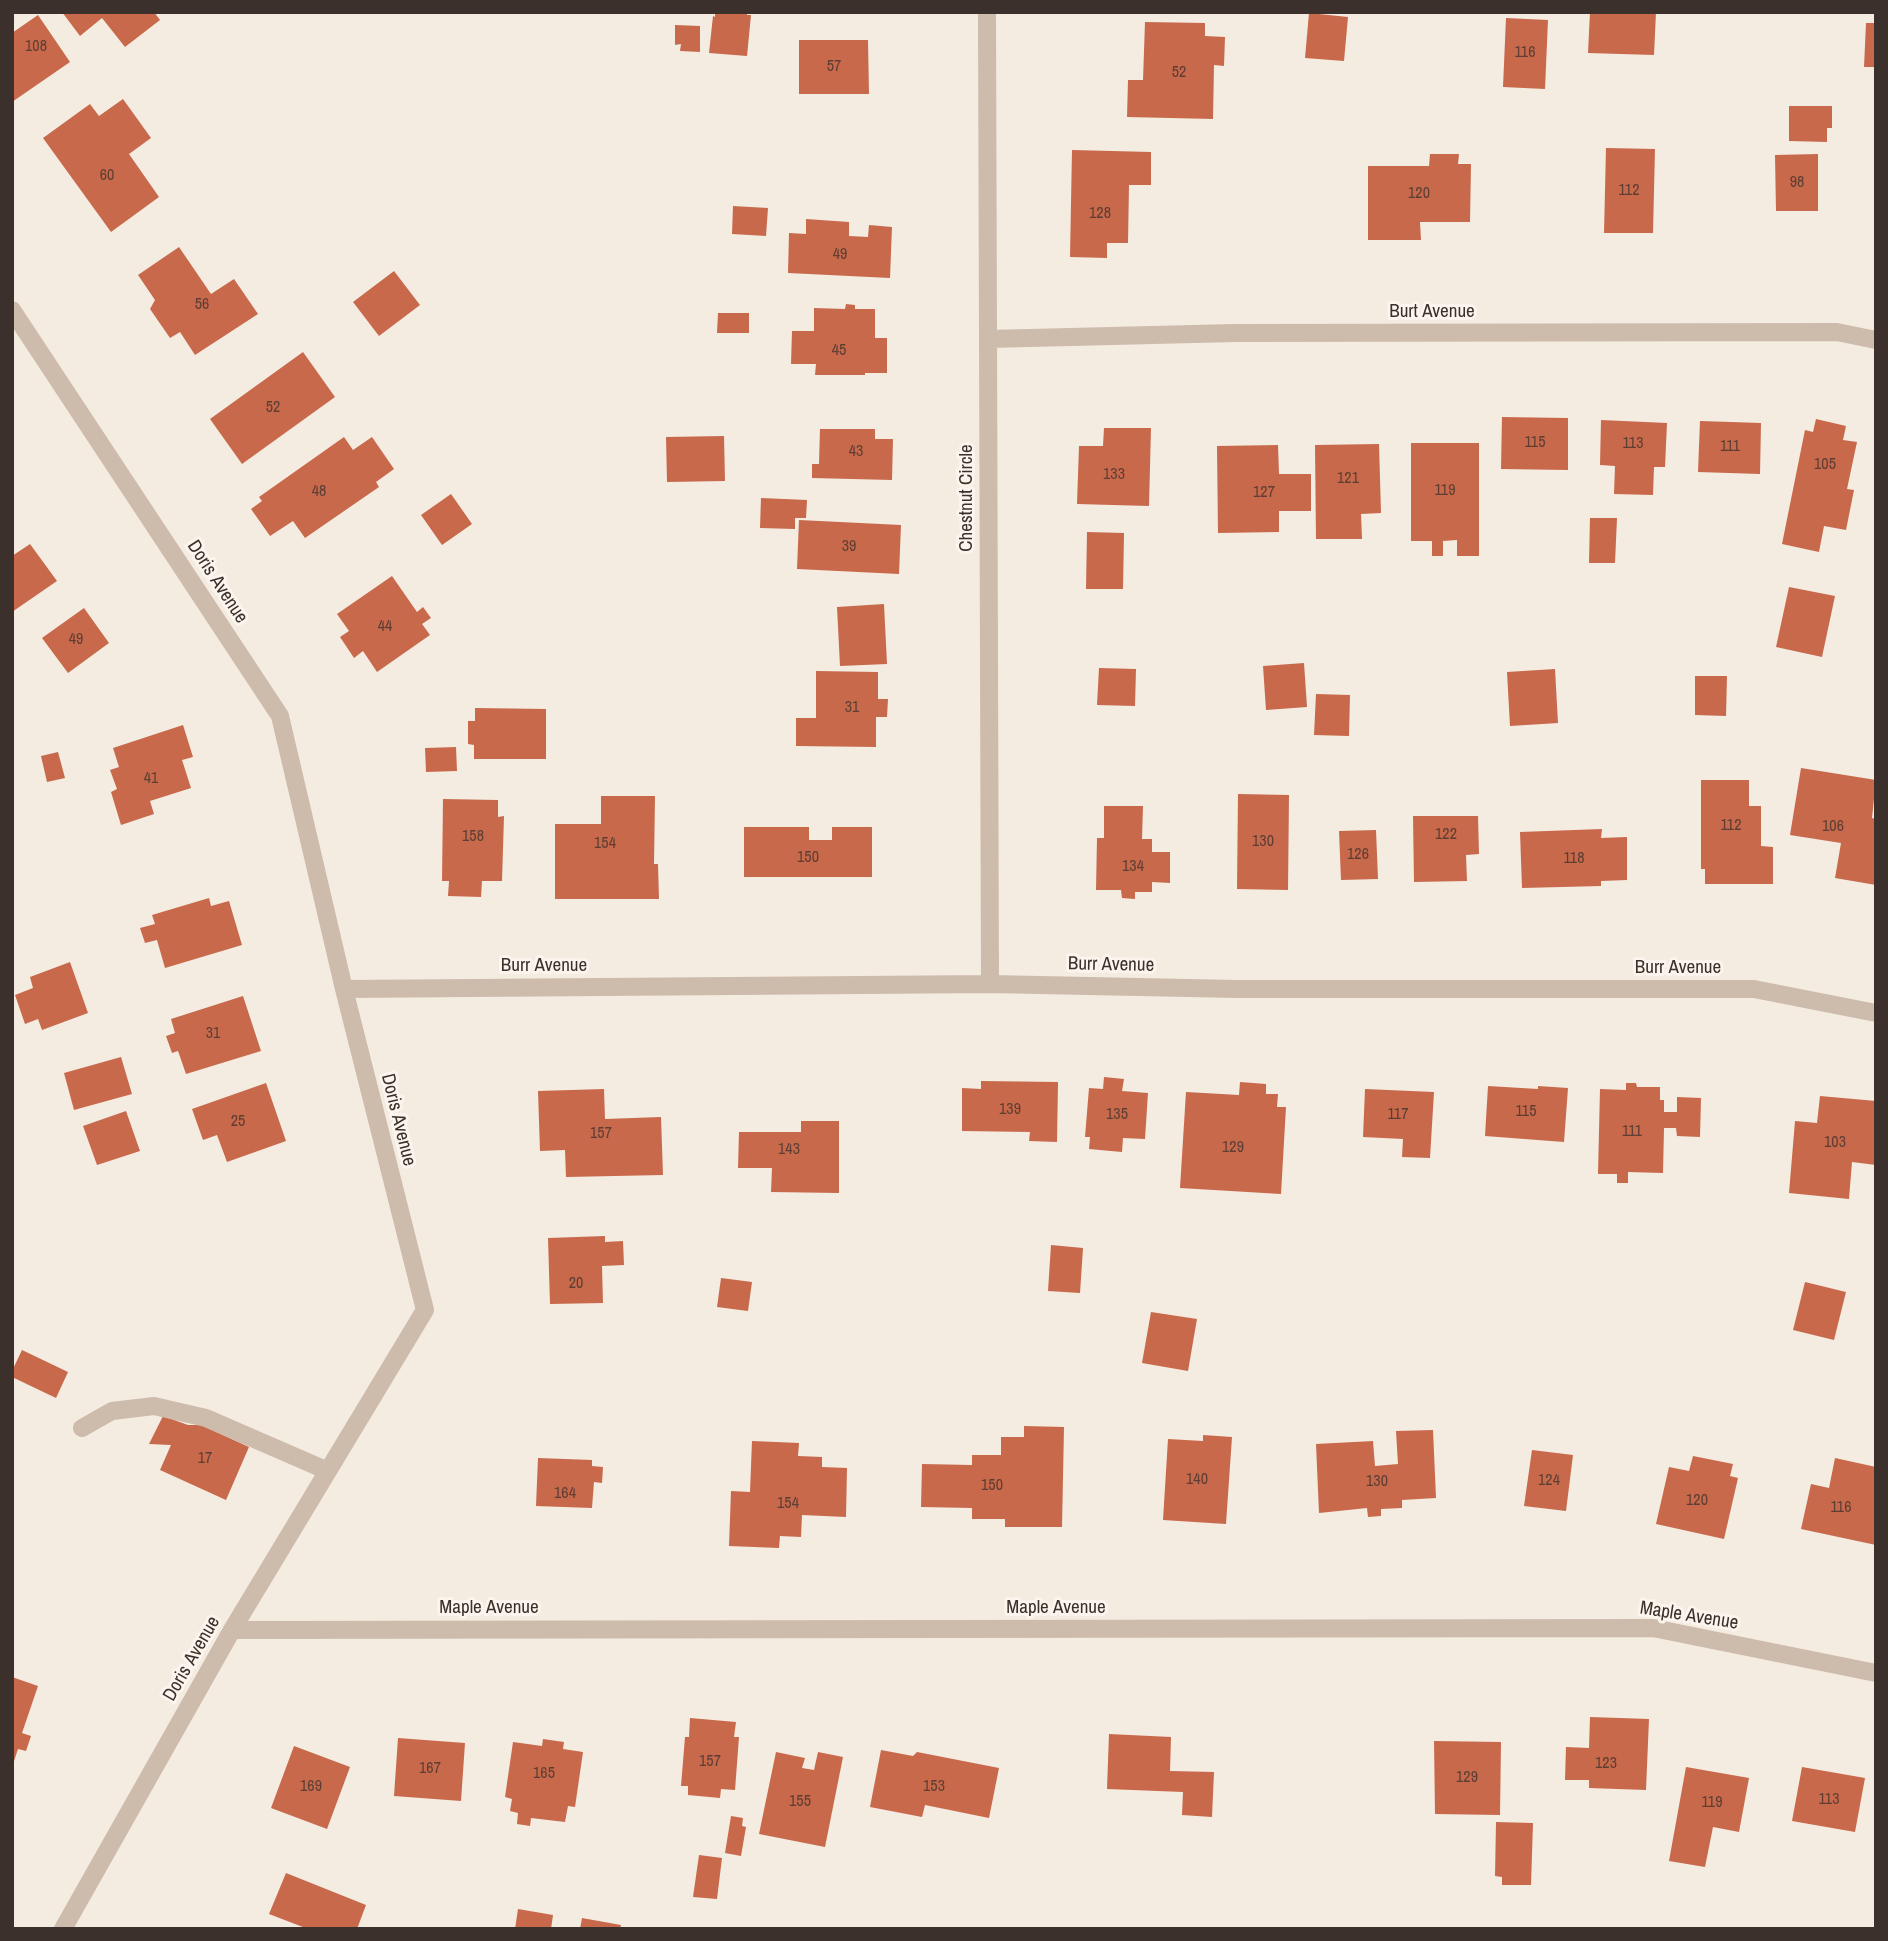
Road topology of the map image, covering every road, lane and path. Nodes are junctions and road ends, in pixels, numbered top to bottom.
1 (987, 12) edge
2 (12, 310) edge
3 (988, 339) junction
4 (1876, 340) edge
5 (990, 984) junction
6 (344, 989) junction
7 (1876, 1013) edge
8 (82, 1428) dead end
9 (328, 1471) junction
10 (232, 1630) junction
11 (1876, 1673) edge
12 (63, 1929) edge

1 - 3 street, Chestnut Circle
2 - 6 street, Doris Avenue
3 - 4 street, Burt Avenue
3 - 5 street, Chestnut Circle
5 - 6 street, Burr Avenue
5 - 7 street, Burr Avenue
6 - 9 street, Doris Avenue
8 - 9 street
9 - 10 street, Doris Avenue
10 - 11 street, Maple Avenue
10 - 12 street, Doris Avenue

